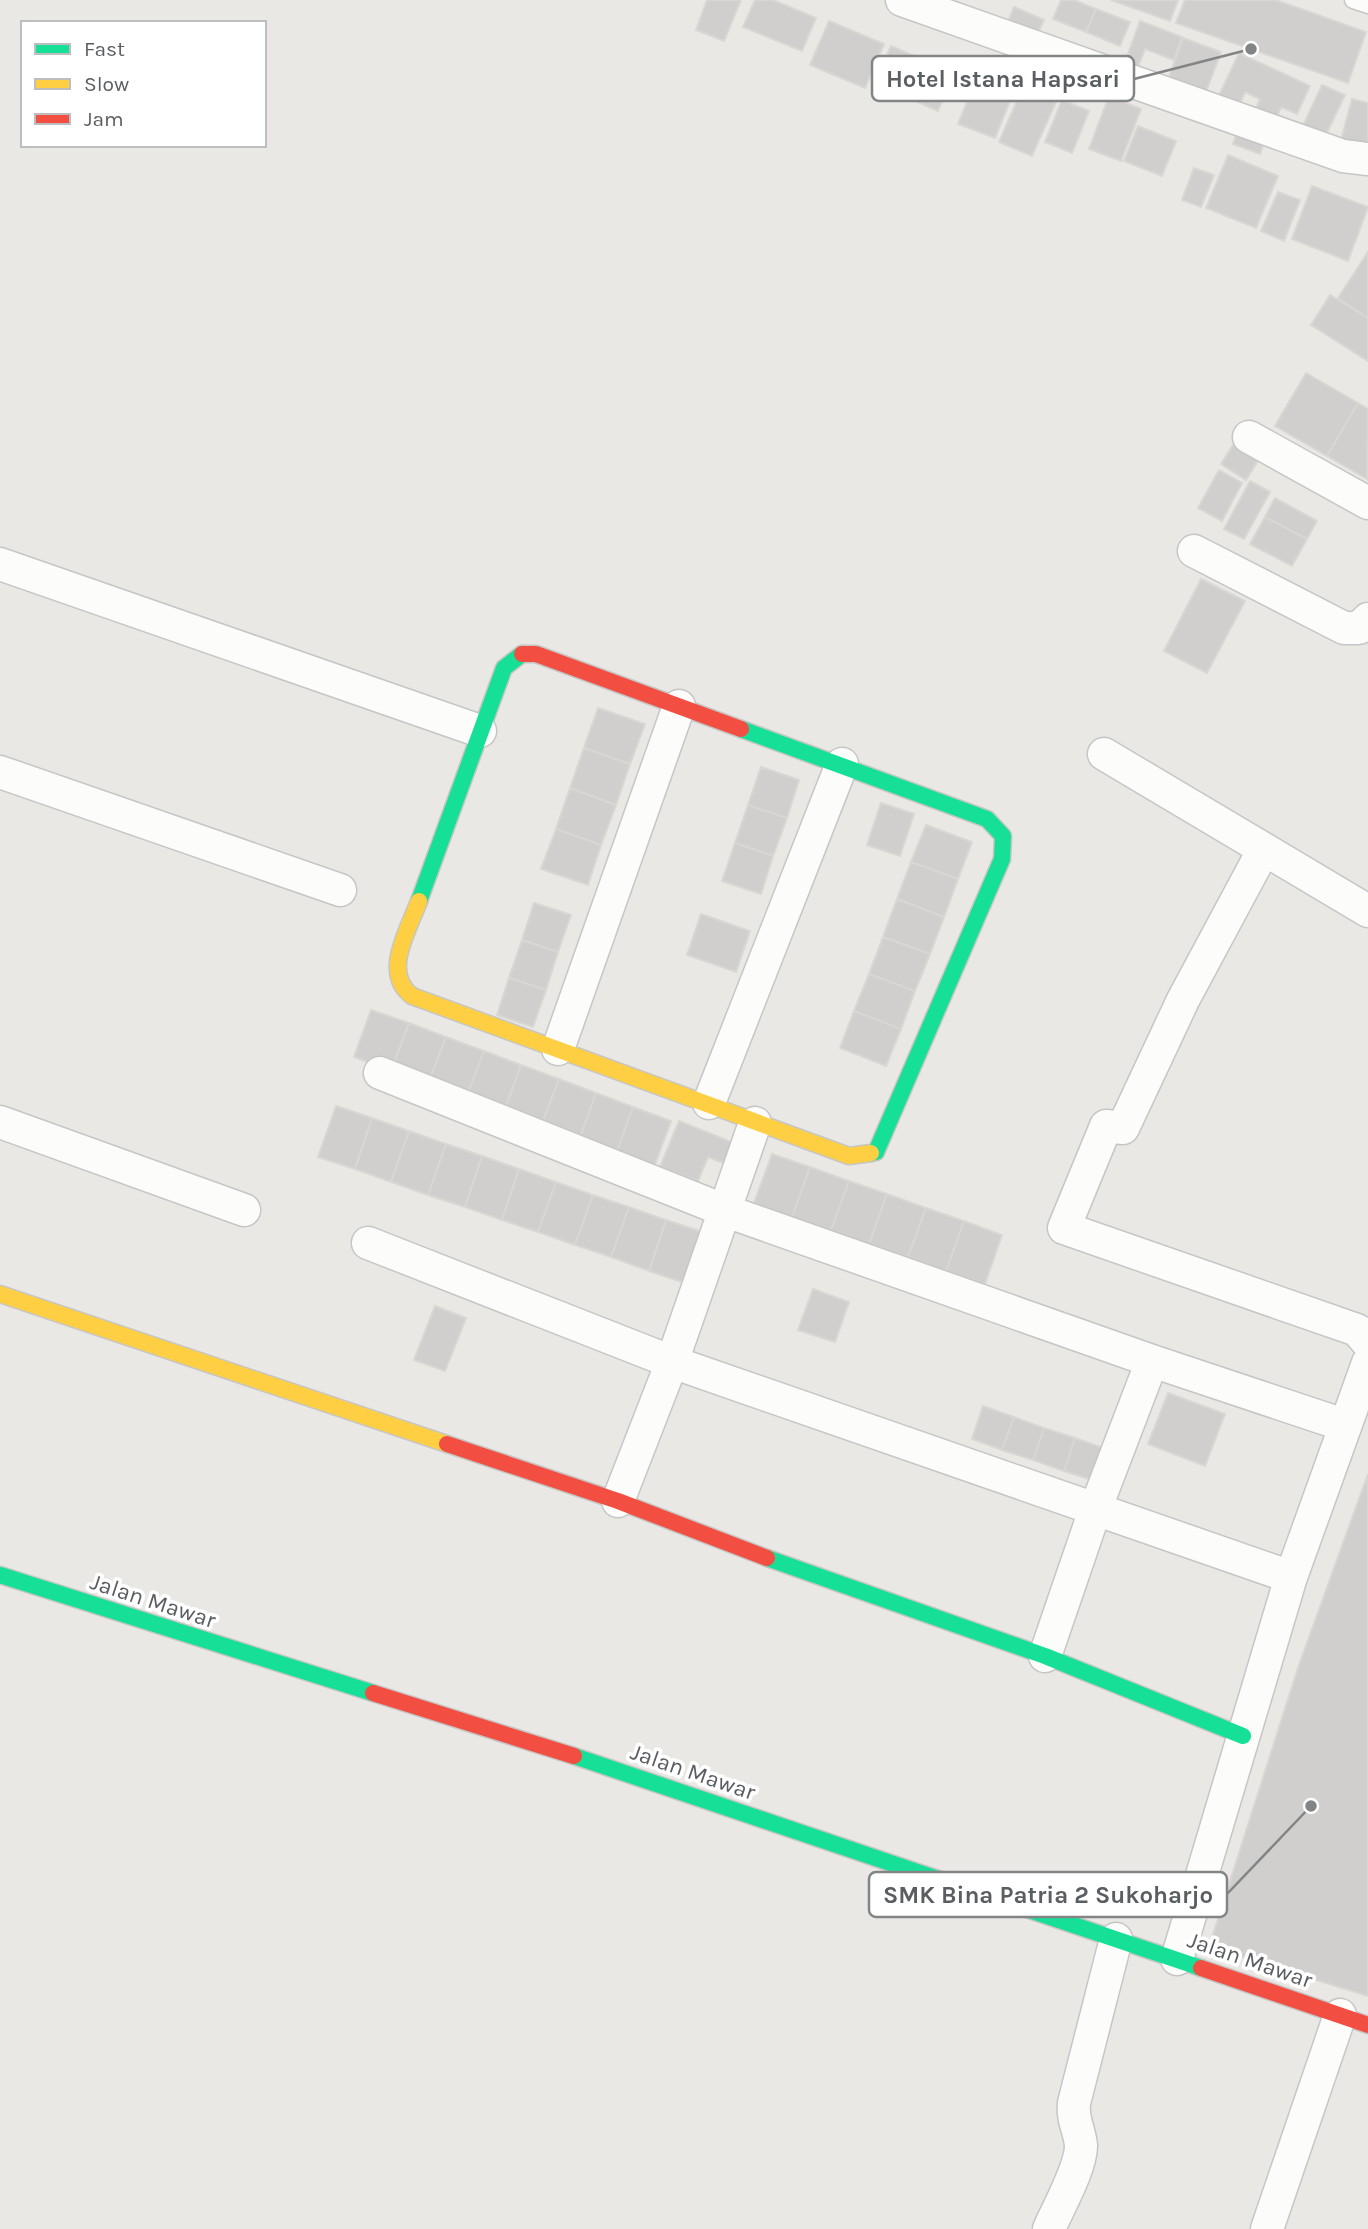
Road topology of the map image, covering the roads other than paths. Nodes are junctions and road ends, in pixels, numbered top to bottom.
1 (902, 0) edge
2 (1353, 0) edge
3 (1368, 5) edge
4 (1368, 159) edge
5 (1250, 437) dead end
6 (1368, 503) edge
7 (1194, 551) dead end
8 (0, 564) edge
9 (1368, 619) edge
10 (679, 706) junction
11 (480, 731) junction
12 (1104, 754) dead end
13 (842, 764) junction
14 (0, 772) edge
15 (1264, 849) junction
16 (340, 890) dead end
17 (1368, 911) edge
18 (558, 1049) junction
19 (380, 1073) dead end
20 (709, 1103) junction
21 (0, 1122) edge
22 (755, 1123) junction
23 (244, 1210) dead end
24 (726, 1211) junction
25 (368, 1243) dead end
26 (0, 1294) edge
27 (1368, 1343) edge
28 (1152, 1361) junction
29 (672, 1362) junction
30 (1368, 1363) edge
31 (1344, 1425) junction
32 (618, 1501) junction
33 (1095, 1510) junction
34 (0, 1575) edge
35 (1291, 1577) junction
36 (1045, 1656) junction
37 (1243, 1736) junction
38 (1116, 1939) junction
39 (1177, 1959) junction
40 (1354, 2020) edge
41 (1049, 2229) edge
42 (1267, 2229) edge

1 - 4 street
2 - 3 lane
5 - 6 street
7 - 9 street
8 - 11 street
10 - 11 street
10 - 13 street
10 - 18 street
11 - 18 street
12 - 15 street
13 - 20 street
13 - 22 street
14 - 16 street
15 - 17 street
15 - 27 street
18 - 20 street
19 - 24 street
20 - 22 street
21 - 23 street
22 - 24 street
24 - 28 street
24 - 29 street
25 - 29 street
26 - 32 street
28 - 31 street
28 - 33 street
29 - 32 street
29 - 33 street
30 - 31 street
31 - 35 street
32 - 36 street
33 - 35 street
33 - 36 street
34 - 38 street, Jalan Mawar
35 - 37 street
36 - 37 street
37 - 39 street
38 - 39 street, Jalan Mawar
38 - 41 street
39 - 40 street, Jalan Mawar
40 - 42 street

